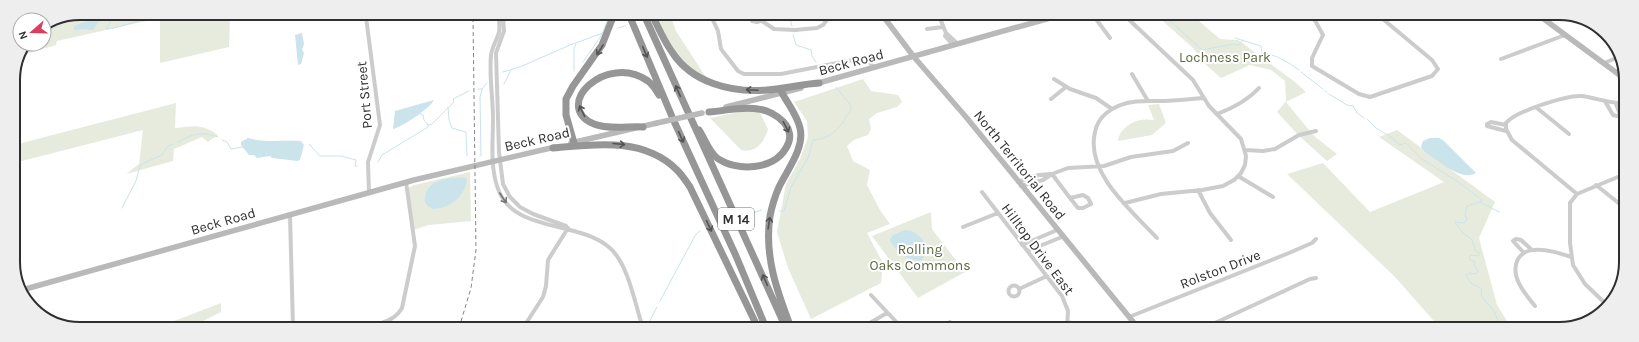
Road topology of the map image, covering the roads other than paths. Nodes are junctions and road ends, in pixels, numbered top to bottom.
1 (366, 20) edge
2 (499, 20) edge
3 (503, 20) edge
4 (612, 20) edge
5 (631, 20) edge
6 (646, 20) edge
7 (655, 20) edge
8 (713, 20) edge
9 (764, 20) edge
10 (826, 20) edge
11 (886, 20) edge
12 (940, 20) edge
13 (1043, 20) edge
14 (1096, 20) edge
15 (1129, 20) edge
16 (1315, 20) edge
17 (1384, 20) edge
18 (1545, 20) edge
19 (943, 27) junction
20 (927, 29) dead end
21 (1564, 34) junction
22 (1110, 38) dead end
23 (955, 45) junction
24 (914, 57) junction
25 (1502, 59) dead end
26 (1615, 59) edge
27 (1604, 63) junction
28 (874, 68) junction
29 (1618, 73) edge
30 (1132, 74) dead end
31 (1054, 79) dead end
32 (820, 83) junction
33 (493, 85) junction
34 (1066, 87) junction
35 (1259, 88) dead end
36 (782, 93) junction
37 (1203, 98) junction
38 (1051, 99) dead end
39 (1148, 101) junction
40 (1606, 102) junction
41 (1616, 104) junction
42 (1619, 104) edge
43 (1537, 108) junction
44 (686, 109) junction
45 (1112, 109) junction
46 (709, 112) junction
47 (1619, 112) edge
48 (1217, 114) junction
49 (1619, 116) edge
50 (672, 119) junction
51 (1506, 125) junction
52 (643, 127) junction
53 (1316, 130) dead end
54 (1506, 131) junction
55 (1569, 134) dead end
56 (574, 143) junction
57 (1188, 143) dead end
58 (552, 148) junction
59 (1245, 150) junction
60 (500, 160) junction
61 (493, 161) junction
62 (1098, 168) junction
63 (1052, 174) junction
64 (1238, 176) junction
65 (1619, 176) edge
66 (503, 180) junction
67 (406, 182) junction
68 (496, 182) junction
69 (1019, 184) junction
70 (1596, 185) junction
71 (1198, 190) junction
72 (982, 192) dead end
73 (369, 193) junction
74 (1577, 194) junction
75 (1070, 198) junction
76 (1273, 198) dead end
77 (1125, 203) junction
78 (1619, 204) edge
79 (998, 213) junction
80 (290, 215) junction
81 (963, 227) dead end
82 (568, 228) junction
83 (1057, 230) junction
84 (1062, 236) junction
85 (1157, 238) dead end
86 (1316, 239) dead end
87 (1231, 240) dead end
88 (1022, 245) junction
89 (1532, 250) junction
90 (1027, 251) junction
91 (1524, 253) junction
92 (1571, 256) junction
93 (1047, 276) junction
94 (1316, 278) dead end
95 (27, 289) edge
96 (1019, 289) dead end
97 (871, 295) dead end
98 (1603, 302) edge
99 (1535, 306) dead end
100 (887, 313) junction
101 (1129, 318) junction
102 (293, 322) edge
103 (381, 322) edge
104 (527, 322) edge
105 (641, 322) edge
106 (755, 322) edge
107 (764, 322) edge
108 (783, 322) edge
109 (789, 322) edge
110 (871, 322) edge
111 (896, 322) edge
112 (1068, 322) edge
113 (1133, 322) edge
114 (1217, 322) edge

1 - 73 street, Port Street
2 - 33 street
3 - 33 street
4 -> 56 highway
5 -> 50 highway, M 14
44 -> 6 highway, M 14
32 -> 7 highway
8 - 28 street
9 - 10 street
11 - 24 main road, North Territorial Road
12 - 19 street
13 - 23 main road, Beck Road
14 - 22 street
15 - 37 street
16 - 17 street
18 - 21 main road
19 - 20 street
19 - 23 street
21 - 25 street
21 - 27 main road
23 - 24 main road, Beck Road
24 - 28 main road, Beck Road
24 - 69 main road, North Territorial Road
26 - 27 street
27 - 29 main road
28 - 32 main road, Beck Road
30 - 39 street
31 - 34 street
32 - 36 main road, Beck Road
33 - 60 street
33 - 61 street
34 - 38 street
34 - 45 street
35 - 48 street
36 - 46 main road, Beck Road
109 -> 36 highway
37 - 39 street
37 - 48 street
39 - 45 street
40 - 41 street
40 - 43 street
40 - 49 street
41 - 42 street
41 - 47 street
43 - 51 street
43 - 55 street
46 -> 44 highway
108 -> 44 highway, M 14
45 - 62 street
46 - 52 main road, Beck Road, bridge
48 - 59 street
52 -> 50 highway
50 -> 107 highway, M 14
51 - 54 street
51 - 54 street
52 - 56 main road, Beck Road
53 - 59 street
54 - 74 street
56 - 58 main road, Beck Road
57 - 62 street
58 - 60 main road, Beck Road
58 -> 106 highway
59 - 64 street
60 - 61 main road, Beck Road
60 - 66 street
61 - 67 main road, Beck Road
61 - 68 street
62 - 63 street
62 - 77 street
63 - 69 street
63 - 75 street
64 - 71 street
64 - 76 street
65 - 70 street
66 - 68 street
66 - 82 street
67 - 73 main road, Beck Road
67 - 103 street
68 -> 82 street
69 - 83 main road, North Territorial Road
70 - 74 street
70 - 78 street
71 - 77 street
71 - 87 street
72 - 79 street, Hilltop Drive East
73 - 80 main road, Beck Road
74 - 92 street
75 - 75 street
77 - 85 street
79 - 81 street
79 - 88 street, Hilltop Drive East
80 - 95 main road, Beck Road
80 - 102 street
82 - 104 street
82 - 105 street
83 - 84 main road, North Territorial Road
83 - 88 street
84 - 90 street
84 - 101 main road, North Territorial Road
86 - 101 street, Rolston Drive
88 - 90 street, Hilltop Drive East
89 - 91 street
89 - 91 street
89 - 92 street
90 - 93 street, Hilltop Drive East
91 - 99 street
92 - 98 street
93 - 96 street
93 - 112 street, Hilltop Drive East
94 - 114 street
97 - 100 street
100 - 110 street
100 - 111 street
101 - 113 main road, North Territorial Road

